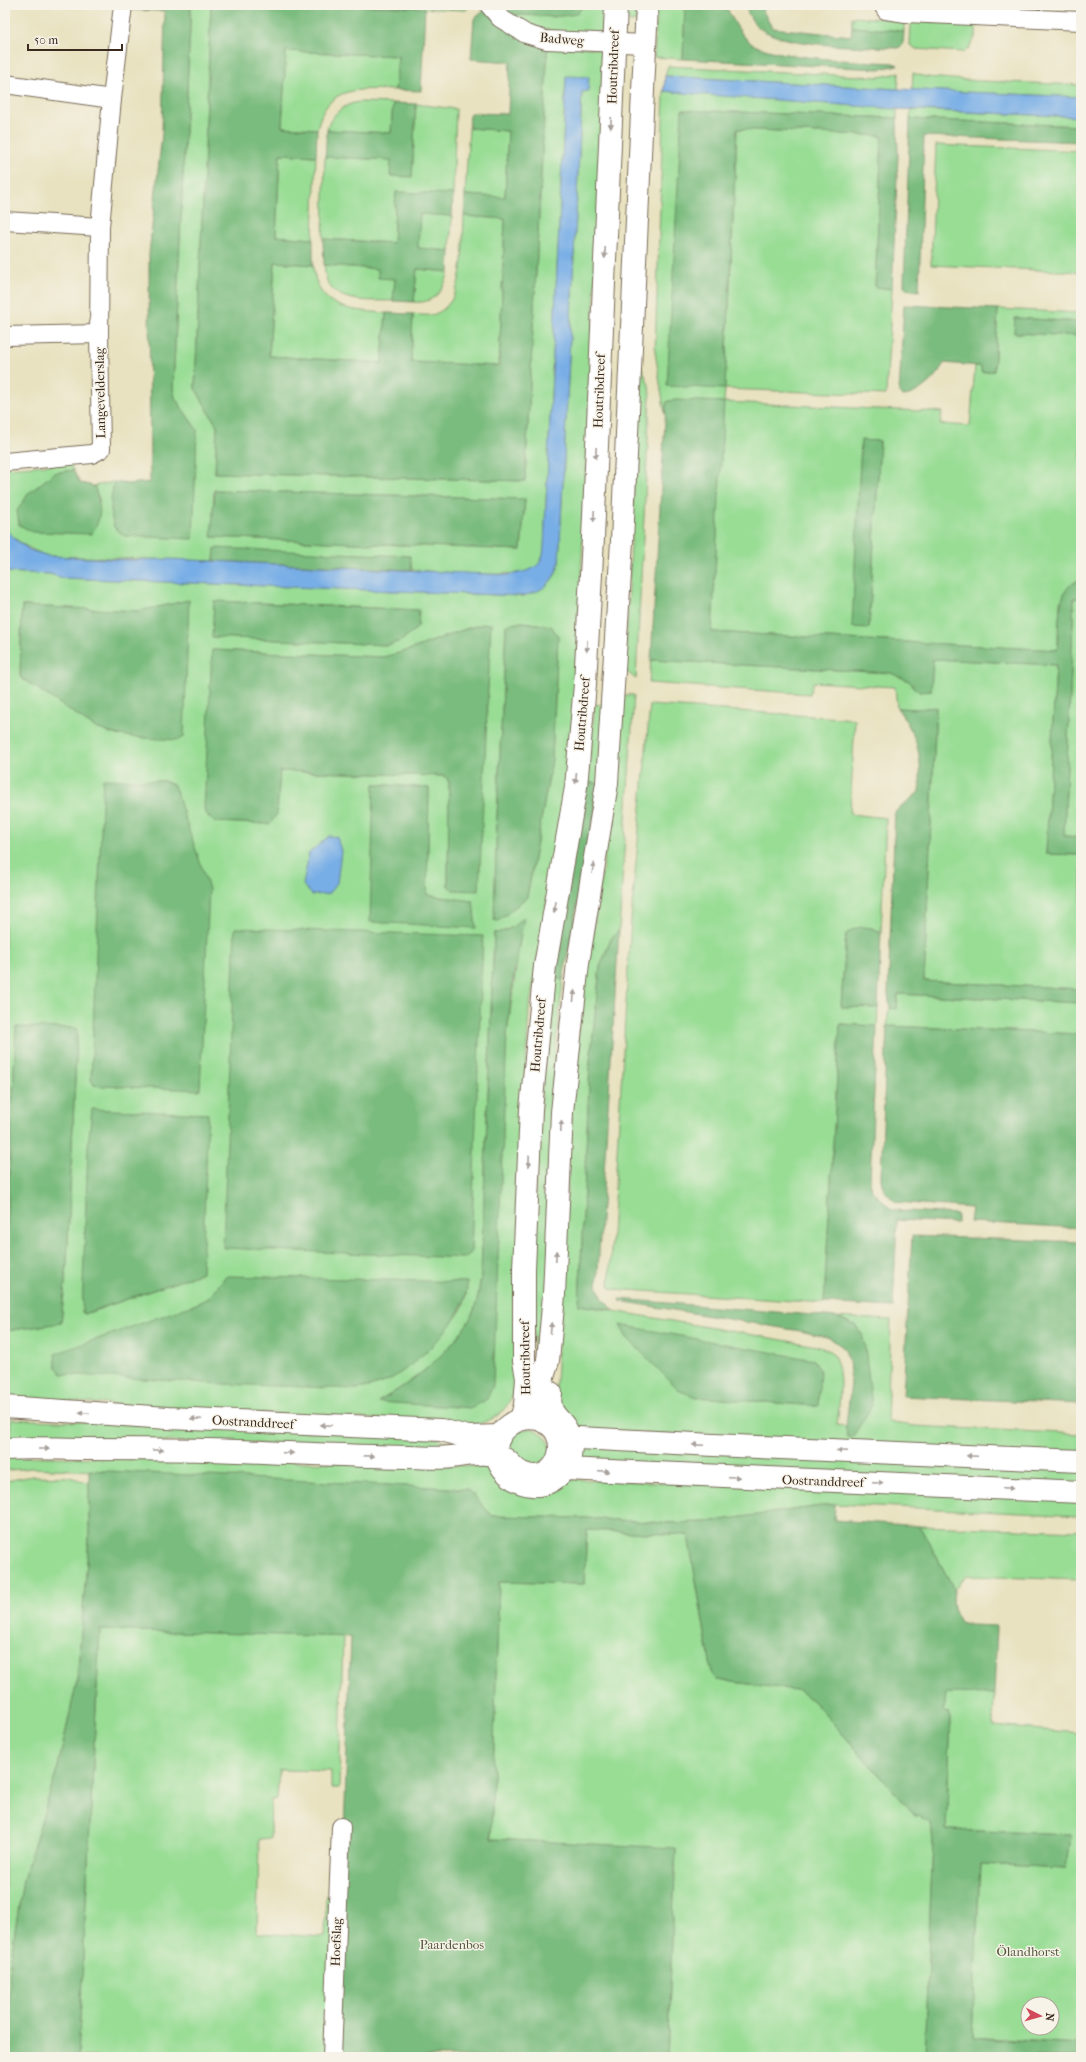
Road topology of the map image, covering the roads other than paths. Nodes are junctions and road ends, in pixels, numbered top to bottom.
1 (123, 5) edge
2 (489, 5) edge
3 (616, 5) edge
4 (647, 5) edge
5 (882, 5) edge
6 (1081, 21) edge
7 (614, 42) junction
8 (646, 44) junction
9 (5, 84) edge
10 (112, 99) junction
11 (5, 221) edge
12 (100, 226) junction
13 (99, 334) junction
14 (5, 336) edge
15 (5, 462) edge
16 (524, 1361) junction
17 (5, 1407) edge
18 (521, 1419) junction
19 (557, 1429) junction
20 (441, 1430) junction
21 (5, 1449) edge
22 (499, 1452) junction
23 (1081, 1461) edge
24 (565, 1469) junction
25 (1081, 1492) edge
26 (341, 1827) dead end
27 (332, 2057) edge

1 - 10 street, Langevelderslag
2 - 7 street, Badweg
3 - 7 main road, Houtribdreef
4 - 8 main road, Houtribdreef
5 - 6 street
7 - 8 street, Badweg
7 -> 16 main road, Houtribdreef
19 -> 8 main road, Houtribdreef
9 - 10 street
10 - 12 street, Langevelderslag
11 - 12 street
12 - 13 street, Langevelderslag
13 - 14 street, Langevelderslag
13 - 15 street, Langevelderslag
16 - 18 main road, Houtribdreef
16 - 20 main road
20 -> 17 main road, Oostranddreef
18 - 19 main road
18 - 22 main road
19 - 22 main road
23 -> 19 main road
19 - 24 main road
20 - 22 main road, Oostranddreef
21 -> 22 main road
22 - 24 main road
24 -> 25 main road, Oostranddreef
26 - 27 street, Hoefslag

